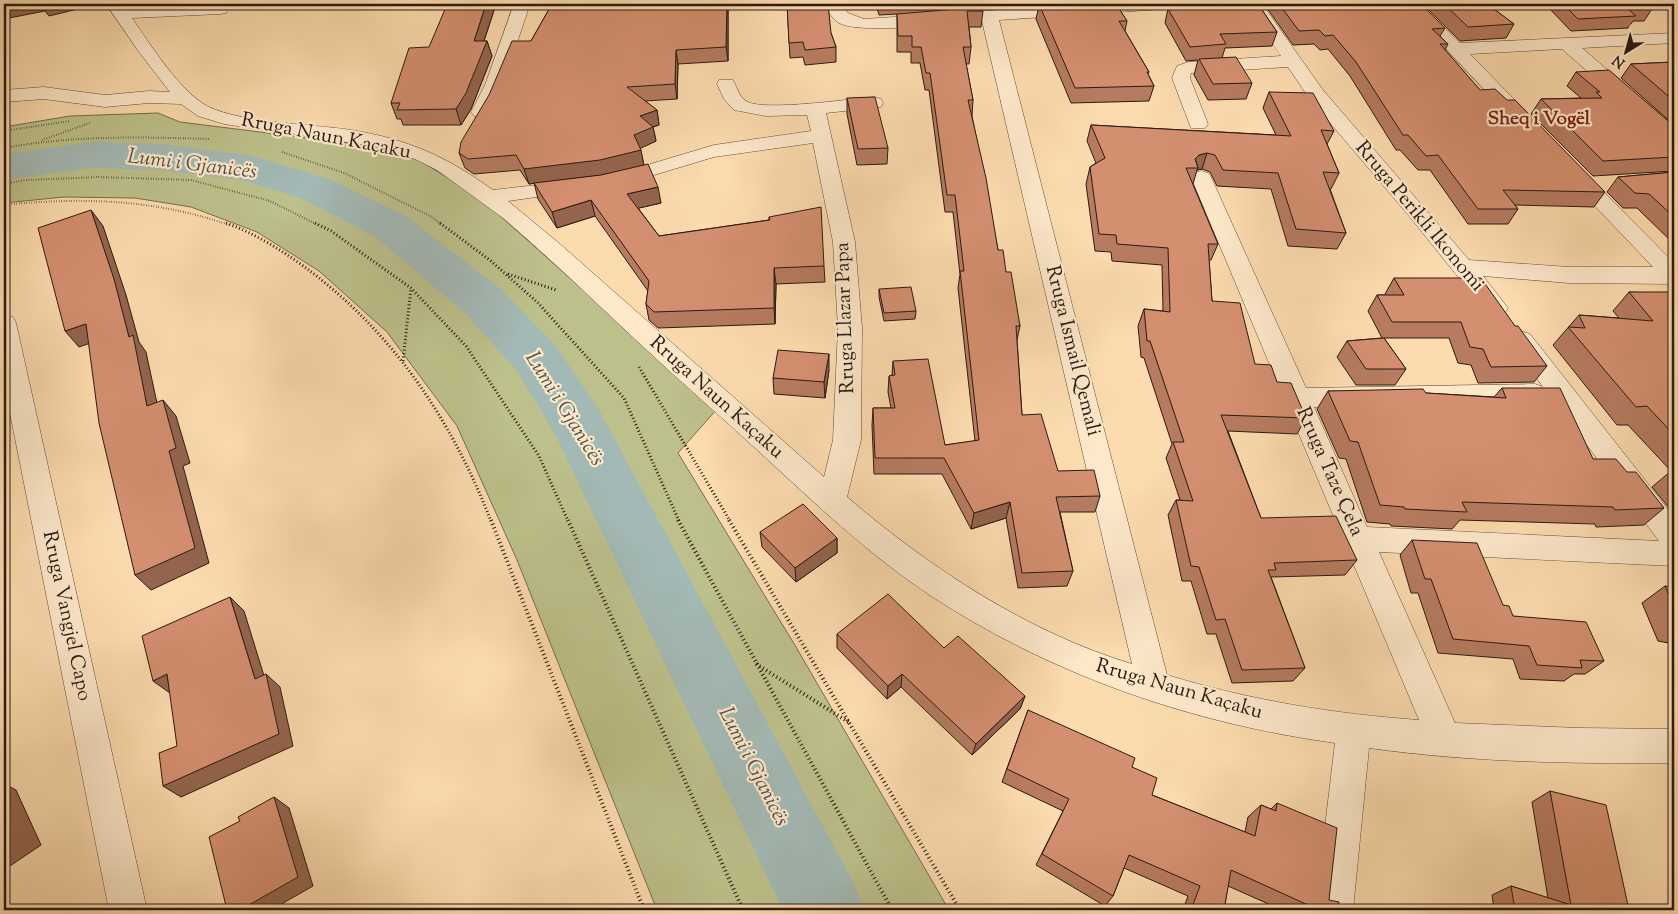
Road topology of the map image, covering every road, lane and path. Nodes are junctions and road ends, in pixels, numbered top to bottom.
1 (522, 4) edge
2 (834, 4) edge
3 (1163, 4) edge
4 (1254, 4) edge
5 (1412, 4) edge
6 (117, 9) edge
7 (220, 9) dead end
8 (952, 11) edge
9 (989, 15) junction
10 (1674, 38) edge
11 (1567, 44) junction
12 (1455, 49) junction
13 (1293, 61) junction
14 (726, 84) dead end
15 (4, 96) edge
16 (187, 99) junction
17 (874, 103) edge
18 (815, 107) junction
19 (82, 119) dead end
20 (72, 121) dead end
21 (1198, 124) dead end
22 (474, 127) edge
23 (1531, 128) edge
24 (4, 130) edge
25 (822, 136) junction
26 (1674, 138) edge
27 (211, 140) dead end
28 (37, 142) junction
29 (4, 148) edge
30 (279, 151) dead end
31 (1558, 156) edge
32 (1201, 177) dead end
33 (1616, 183) edge
34 (4, 184) edge
35 (1586, 185) junction
36 (488, 197) junction
37 (4, 205) edge
38 (1463, 267) junction
39 (505, 273) junction
40 (1673, 276) edge
41 (411, 288) junction
42 (560, 291) dead end
43 (4, 322) edge
44 (633, 360) dead end
45 (403, 361) junction
46 (1564, 394) junction
47 (1296, 398) junction
48 (832, 501) junction
49 (1674, 538) edge
50 (1358, 539) junction
51 (1674, 554) edge
52 (755, 663) junction
53 (1154, 688) junction
54 (850, 724) junction
55 (1354, 731) junction
56 (1445, 740) junction
57 (1674, 746) edge
58 (128, 910) edge
59 (644, 910) edge
60 (743, 910) edge
61 (892, 910) edge
62 (960, 910) edge
63 (1334, 910) edge

1 - 22 street
2 - 8 street
3 - 9 street
4 - 13 street, Rruga Perikli Ikonomi
5 - 12 street
6 - 7 street, Rruga Naun Kaçaku
6 - 16 street, Rruga Naun Kaçaku
8 - 9 street
9 - 53 street, Rruga Ismail Qemali
10 - 11 street
11 - 12 street
11 - 26 street
12 - 23 street
13 - 21 street
13 - 38 street, Rruga Perikli Ikonomi
14 - 18 street
15 - 16 street
16 - 36 street, Rruga Naun Kaçaku
17 - 18 street
18 - 25 street, Rruga Llazar Papa
19 - 28 path
20 - 24 path
25 - 36 street
25 - 48 street, Rruga Llazar Papa
27 - 28 path
28 - 29 path
30 - 39 path
31 - 35 street
32 - 47 street, Rruga Taze Çela
33 - 35 street
34 - 41 path
35 - 40 street
36 - 48 street, Rruga Naun Kaçaku
37 - 45 path
38 - 40 street
38 - 46 street, Rruga Perikli Ikonomi
39 - 42 path
39 - 52 path
41 - 45 path
41 - 60 path
43 - 58 street, Rruga Vangjel Capo
44 - 54 path
45 - 59 path
46 - 47 street
46 - 49 street, Rruga Perikli Ikonomi
47 - 50 street, Rruga Taze Çela
48 - 53 street, Rruga Naun Kaçaku
50 - 51 street
50 - 56 street, Rruga Taze Çela
52 - 54 path
52 - 61 path
53 - 55 street, Rruga Naun Kaçaku
54 - 62 path
55 - 56 street, Rruga Naun Kaçaku
55 - 63 street
56 - 57 street, Rruga Naun Kaçaku

